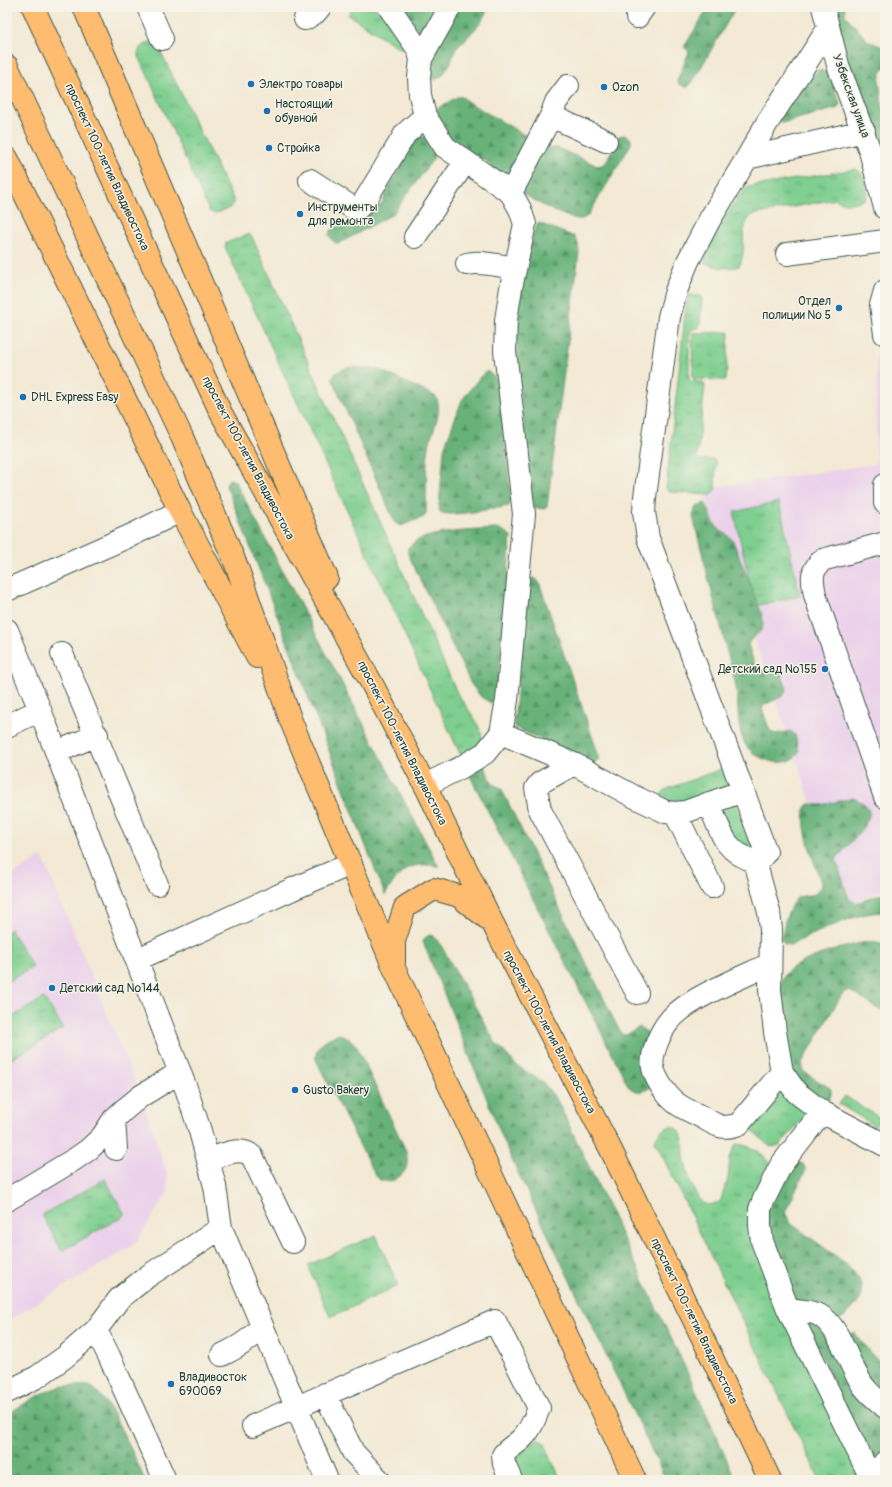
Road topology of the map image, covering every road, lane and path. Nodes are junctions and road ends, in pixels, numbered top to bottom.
1 (33, 7) edge
2 (84, 7) edge
3 (148, 7) edge
4 (389, 7) edge
5 (450, 7) edge
6 (823, 7) edge
7 (828, 29) junction
8 (162, 39) dead end
9 (421, 59) junction
10 (7, 66) edge
11 (568, 86) dead end
12 (425, 116) junction
13 (551, 116) junction
14 (864, 131) junction
15 (606, 141) dead end
16 (7, 158) edge
17 (747, 158) junction
18 (465, 162) junction
19 (310, 180) dead end
20 (511, 193) junction
21 (885, 208) edge
22 (416, 237) dead end
23 (885, 241) edge
24 (787, 254) dead end
25 (467, 264) dead end
26 (515, 267) junction
27 (885, 291) edge
28 (885, 334) edge
29 (885, 485) edge
30 (885, 502) edge
31 (180, 511) junction
32 (885, 543) edge
33 (7, 590) edge
34 (7, 630) edge
35 (62, 654) dead end
36 (371, 682) junction
37 (40, 710) junction
38 (291, 721) junction
39 (7, 726) edge
40 (501, 733) junction
41 (97, 735) junction
42 (57, 752) junction
43 (574, 764) junction
44 (425, 785) junction
45 (743, 791) junction
46 (885, 797) edge
47 (709, 803) junction
48 (675, 813) junction
49 (755, 862) junction
50 (352, 864) junction
51 (157, 884) dead end
52 (712, 887) dead end
53 (492, 922) junction
54 (138, 959) junction
55 (770, 964) junction
56 (394, 968) junction
57 (637, 993) dead end
58 (180, 1072) junction
59 (782, 1072) junction
60 (822, 1112) junction
61 (114, 1119) junction
62 (885, 1145) edge
63 (116, 1149) dead end
64 (208, 1160) junction
65 (7, 1200) edge
66 (221, 1228) junction
67 (293, 1242) dead end
68 (788, 1309) junction
69 (262, 1326) junction
70 (96, 1330) junction
71 (222, 1355) dead end
72 (109, 1356) junction
73 (135, 1374) dead end
74 (7, 1392) edge
75 (325, 1394) junction
76 (296, 1407) junction
77 (885, 1407) edge
78 (253, 1426) dead end
79 (875, 1472) edge
80 (164, 1480) edge
81 (327, 1480) edge
82 (379, 1480) edge
83 (511, 1480) edge
84 (635, 1480) edge
85 (770, 1480) edge

1 - 36 highway, проспект 100-летия Владивостока
2 - 36 highway
3 - 8 street
4 - 9 street
5 - 9 street
6 - 7 street, Узбекская улица
7 - 14 street, Узбекская улица
7 - 17 street
9 - 12 street
10 - 38 highway
11 - 13 street
12 - 18 street
12 - 19 street
13 - 15 street
13 - 20 street
14 - 17 street
14 - 21 street, Узбекская улица
16 - 31 highway
17 - 45 street
18 - 20 street
18 - 22 street
20 - 26 street
23 - 24 street
25 - 26 street
26 - 40 street
27 - 28 street
29 - 30 street
31 - 33 street
31 - 38 highway
32 - 46 street
34 - 37 street
35 - 41 street
36 - 44 highway, проспект 100-летия Владивостока
37 - 39 street
37 - 42 street
38 - 50 highway
40 - 43 street
40 - 44 street
41 - 42 street
41 - 51 street
42 - 54 street
43 - 48 street
43 - 57 street
44 - 53 highway, проспект 100-летия Владивостока
45 - 47 street
45 - 49 street
47 - 48 street
47 - 49 street
48 - 52 street
49 - 55 street
50 - 54 street
50 - 56 highway
53 - 56 highway
53 - 85 highway, проспект 100-летия Владивостока
54 - 58 street
55 - 59 street
55 - 59 street
56 - 84 highway
58 - 61 street
58 - 64 street
59 - 60 street
60 - 62 street
60 - 68 street
61 - 63 street
61 - 65 street
64 - 66 street
64 - 67 street
66 - 69 street
66 - 70 street
68 - 77 street
68 - 79 street
69 - 71 street
69 - 76 street
70 - 72 street
70 - 74 street
72 - 73 street
72 - 80 street
75 - 76 street
75 - 82 street
75 - 83 street
76 - 78 street
76 - 81 street

